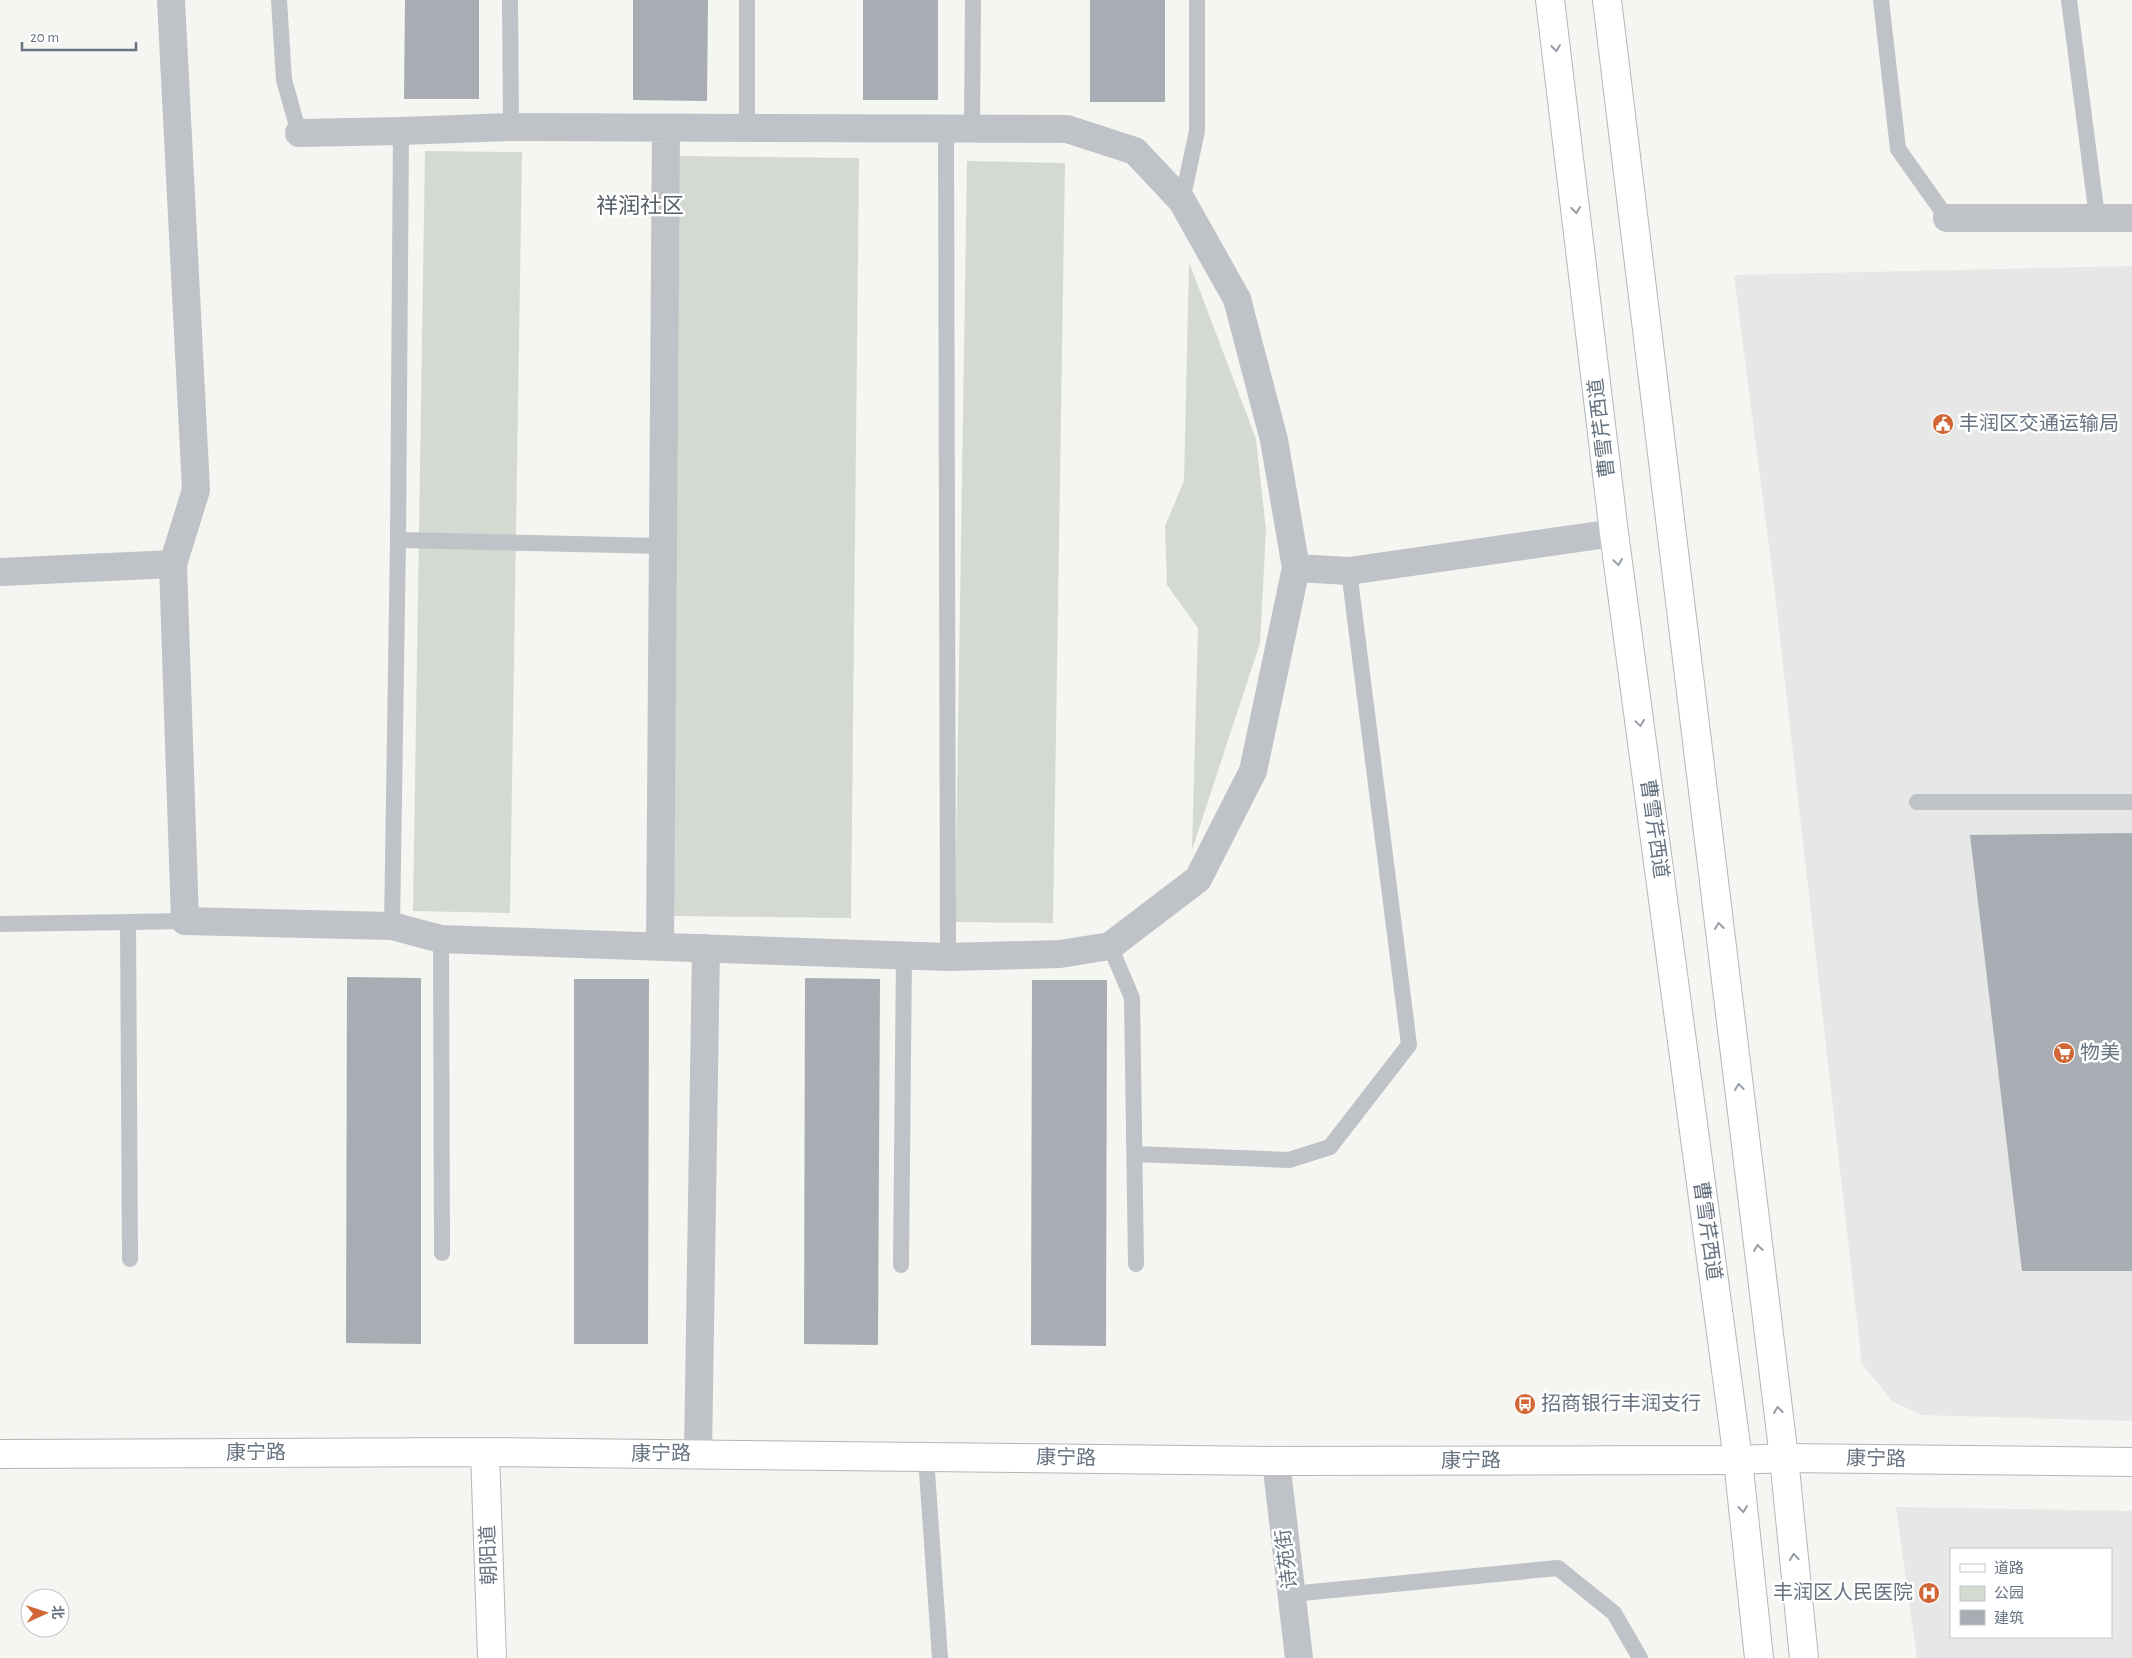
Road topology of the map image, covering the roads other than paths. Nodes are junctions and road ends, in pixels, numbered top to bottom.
1 (171, 0) edge
2 (279, 0) edge
3 (510, 0) edge
4 (747, 0) edge
5 (973, 0) edge
6 (1197, 0) edge
7 (1550, 0) edge
8 (1606, 0) edge
9 (1881, 0) edge
10 (2069, 0) edge
11 (511, 127) junction
12 (666, 128) junction
13 (747, 128) junction
14 (959, 129) junction
15 (401, 132) junction
16 (299, 133) joint
17 (1182, 202) junction
18 (2097, 217) junction
19 (1947, 218) joint
20 (2132, 218) edge
21 (1614, 533) junction
22 (398, 540) junction
23 (662, 546) junction
24 (173, 564) junction
25 (1296, 568) junction
26 (1349, 571) junction
27 (0, 572) edge
28 (1917, 802) dead end
29 (2132, 802) edge
30 (185, 921) junction
31 (128, 922) junction
32 (0, 924) edge
33 (392, 926) junction
34 (441, 939) junction
35 (660, 946) junction
36 (1110, 946) junction
37 (706, 948) junction
38 (904, 955) junction
39 (948, 957) junction
40 (1135, 1154) junction
41 (442, 1253) dead end
42 (130, 1259) dead end
43 (1136, 1264) dead end
44 (901, 1265) dead end
45 (485, 1452) junction
46 (0, 1454) edge
47 (698, 1454) junction
48 (926, 1457) junction
49 (1784, 1458) junction
50 (1738, 1460) junction
51 (1276, 1461) junction
52 (2132, 1462) edge
53 (1292, 1594) junction
54 (492, 1658) edge
55 (940, 1658) edge
56 (1299, 1658) edge
57 (1640, 1658) edge
58 (1759, 1658) edge
59 (1804, 1658) edge

1 - 24 street
2 - 16 lane
3 - 11 lane
4 - 13 lane
5 - 14 lane
6 - 17 lane
7 -> 21 main road, 曹雪芹西道
49 -> 8 main road
9 - 19 lane
10 - 18 lane
11 - 12 street
11 - 15 street
12 - 13 street
12 - 23 street
13 - 14 street
14 - 17 street
14 - 39 lane
15 - 16 street
15 - 22 lane
17 - 25 street
18 - 19 street
18 - 20 street
21 - 26 street
21 -> 50 main road, 曹雪芹西道
22 - 23 lane
22 - 33 lane
23 - 35 street
24 - 27 street
24 - 30 street
25 - 26 street
25 - 36 street
26 - 40 lane
28 - 29 lane
30 - 31 lane
30 - 33 street
31 - 32 lane
31 - 42 lane
33 - 34 street
34 - 35 street
34 - 41 lane
35 - 37 street
36 - 39 street
36 - 40 lane
37 - 38 street
37 - 47 street
38 - 39 street
38 - 44 lane
40 - 43 lane
45 - 46 main road, 康宁路
45 - 47 main road, 康宁路
45 - 54 main road, 朝阳道
47 - 48 main road, 康宁路
48 - 51 main road, 康宁路
48 - 55 lane
49 - 50 main road, 康宁路
49 - 52 main road, 康宁路
59 -> 49 main road
50 - 51 main road, 康宁路
50 -> 58 main road, 曹雪芹西道
51 - 53 street, 诗苑街
53 - 56 street, 诗苑街
53 - 57 lane

